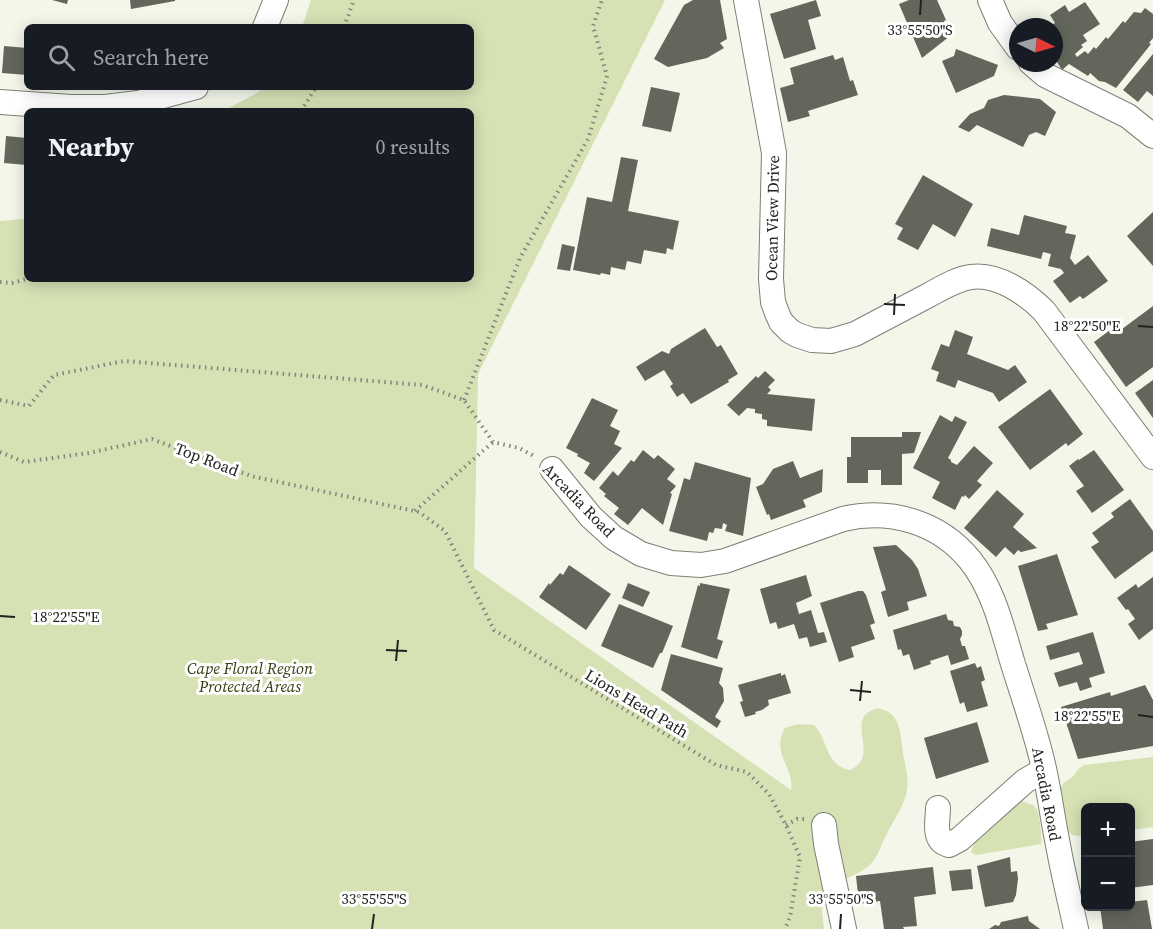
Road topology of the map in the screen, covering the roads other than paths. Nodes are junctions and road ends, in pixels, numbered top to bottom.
1 (276, 0) edge
2 (746, 0) edge
3 (990, 0) edge
4 (266, 24) edge
5 (1009, 36) edge
6 (1042, 72) edge
7 (185, 90) edge
8 (0, 102) edge
9 (1153, 136) edge
10 (1153, 457) edge
11 (552, 469) road end
12 (1044, 770) junction
13 (938, 808) dead end
14 (824, 825) dead end
15 (844, 929) edge
16 (1076, 929) edge

1 - 4 street
2 - 10 street, Ocean View Drive
3 - 5 street
6 - 9 street
7 - 8 street
11 - 12 street, Arcadia Road
12 - 13 street
12 - 16 street, Arcadia Road
14 - 15 street

